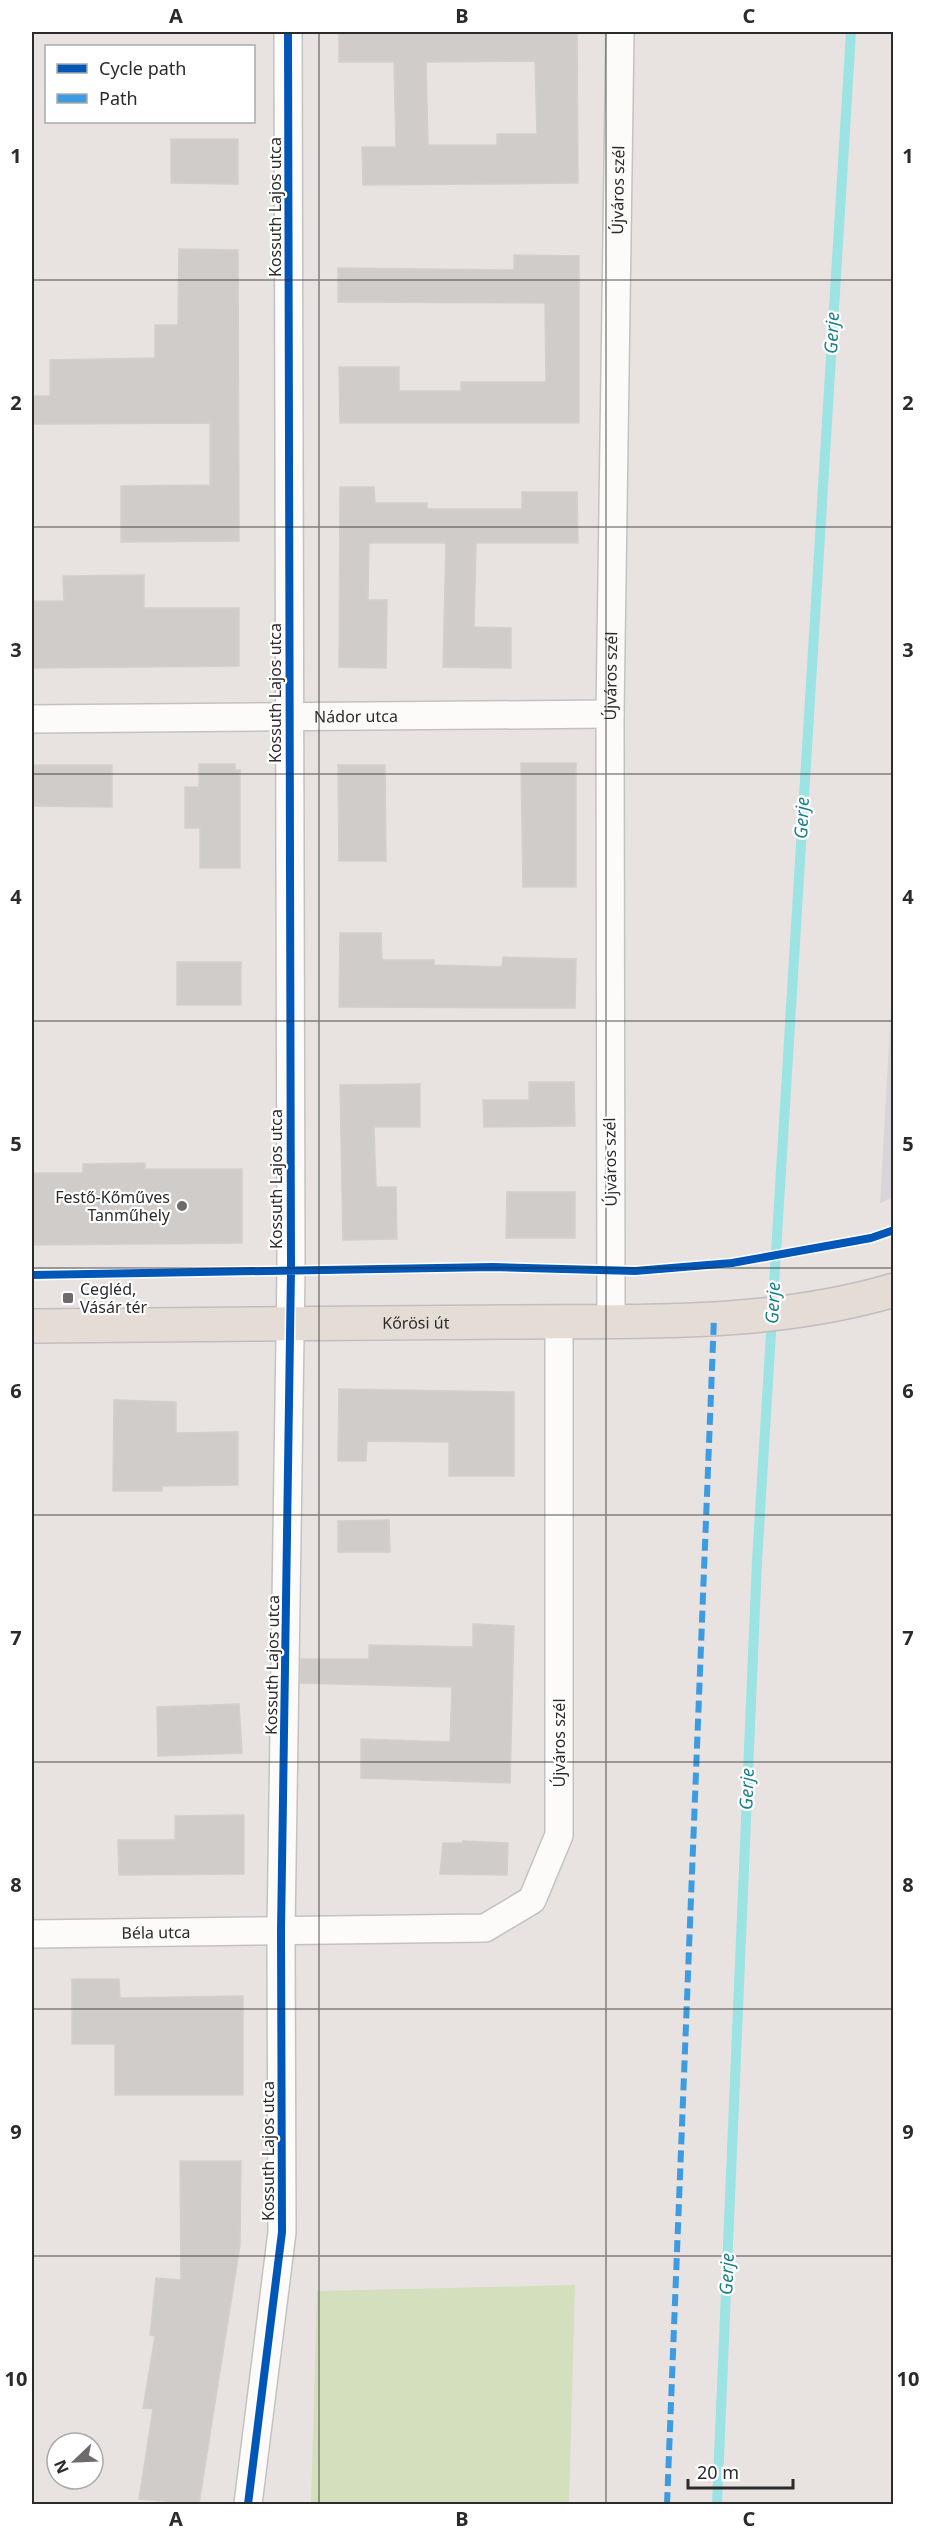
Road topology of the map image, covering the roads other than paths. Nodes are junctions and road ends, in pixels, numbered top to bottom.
1 (288, 32) edge
2 (620, 32) edge
3 (610, 714) junction
4 (288, 717) junction
5 (32, 719) edge
6 (894, 1290) edge
7 (611, 1321) junction
8 (559, 1322) junction
9 (291, 1324) junction
10 (32, 1326) edge
11 (281, 1931) junction
12 (32, 1934) edge
13 (248, 2505) edge

1 - 4 street, Kossuth Lajos utca
2 - 3 street, Újváros szél
3 - 4 street, Nádor utca
3 - 7 street, Újváros szél
4 - 5 street, Nádor utca
4 - 9 street, Kossuth Lajos utca
6 - 7 main road, Kőrösi út
7 - 8 main road, Kőrösi út
8 - 9 main road, Kőrösi út
8 - 11 street, Újváros szél
9 - 10 main road, Kőrösi út
9 - 11 street, Kossuth Lajos utca
11 - 12 street, Béla utca
11 - 13 street, Kossuth Lajos utca

